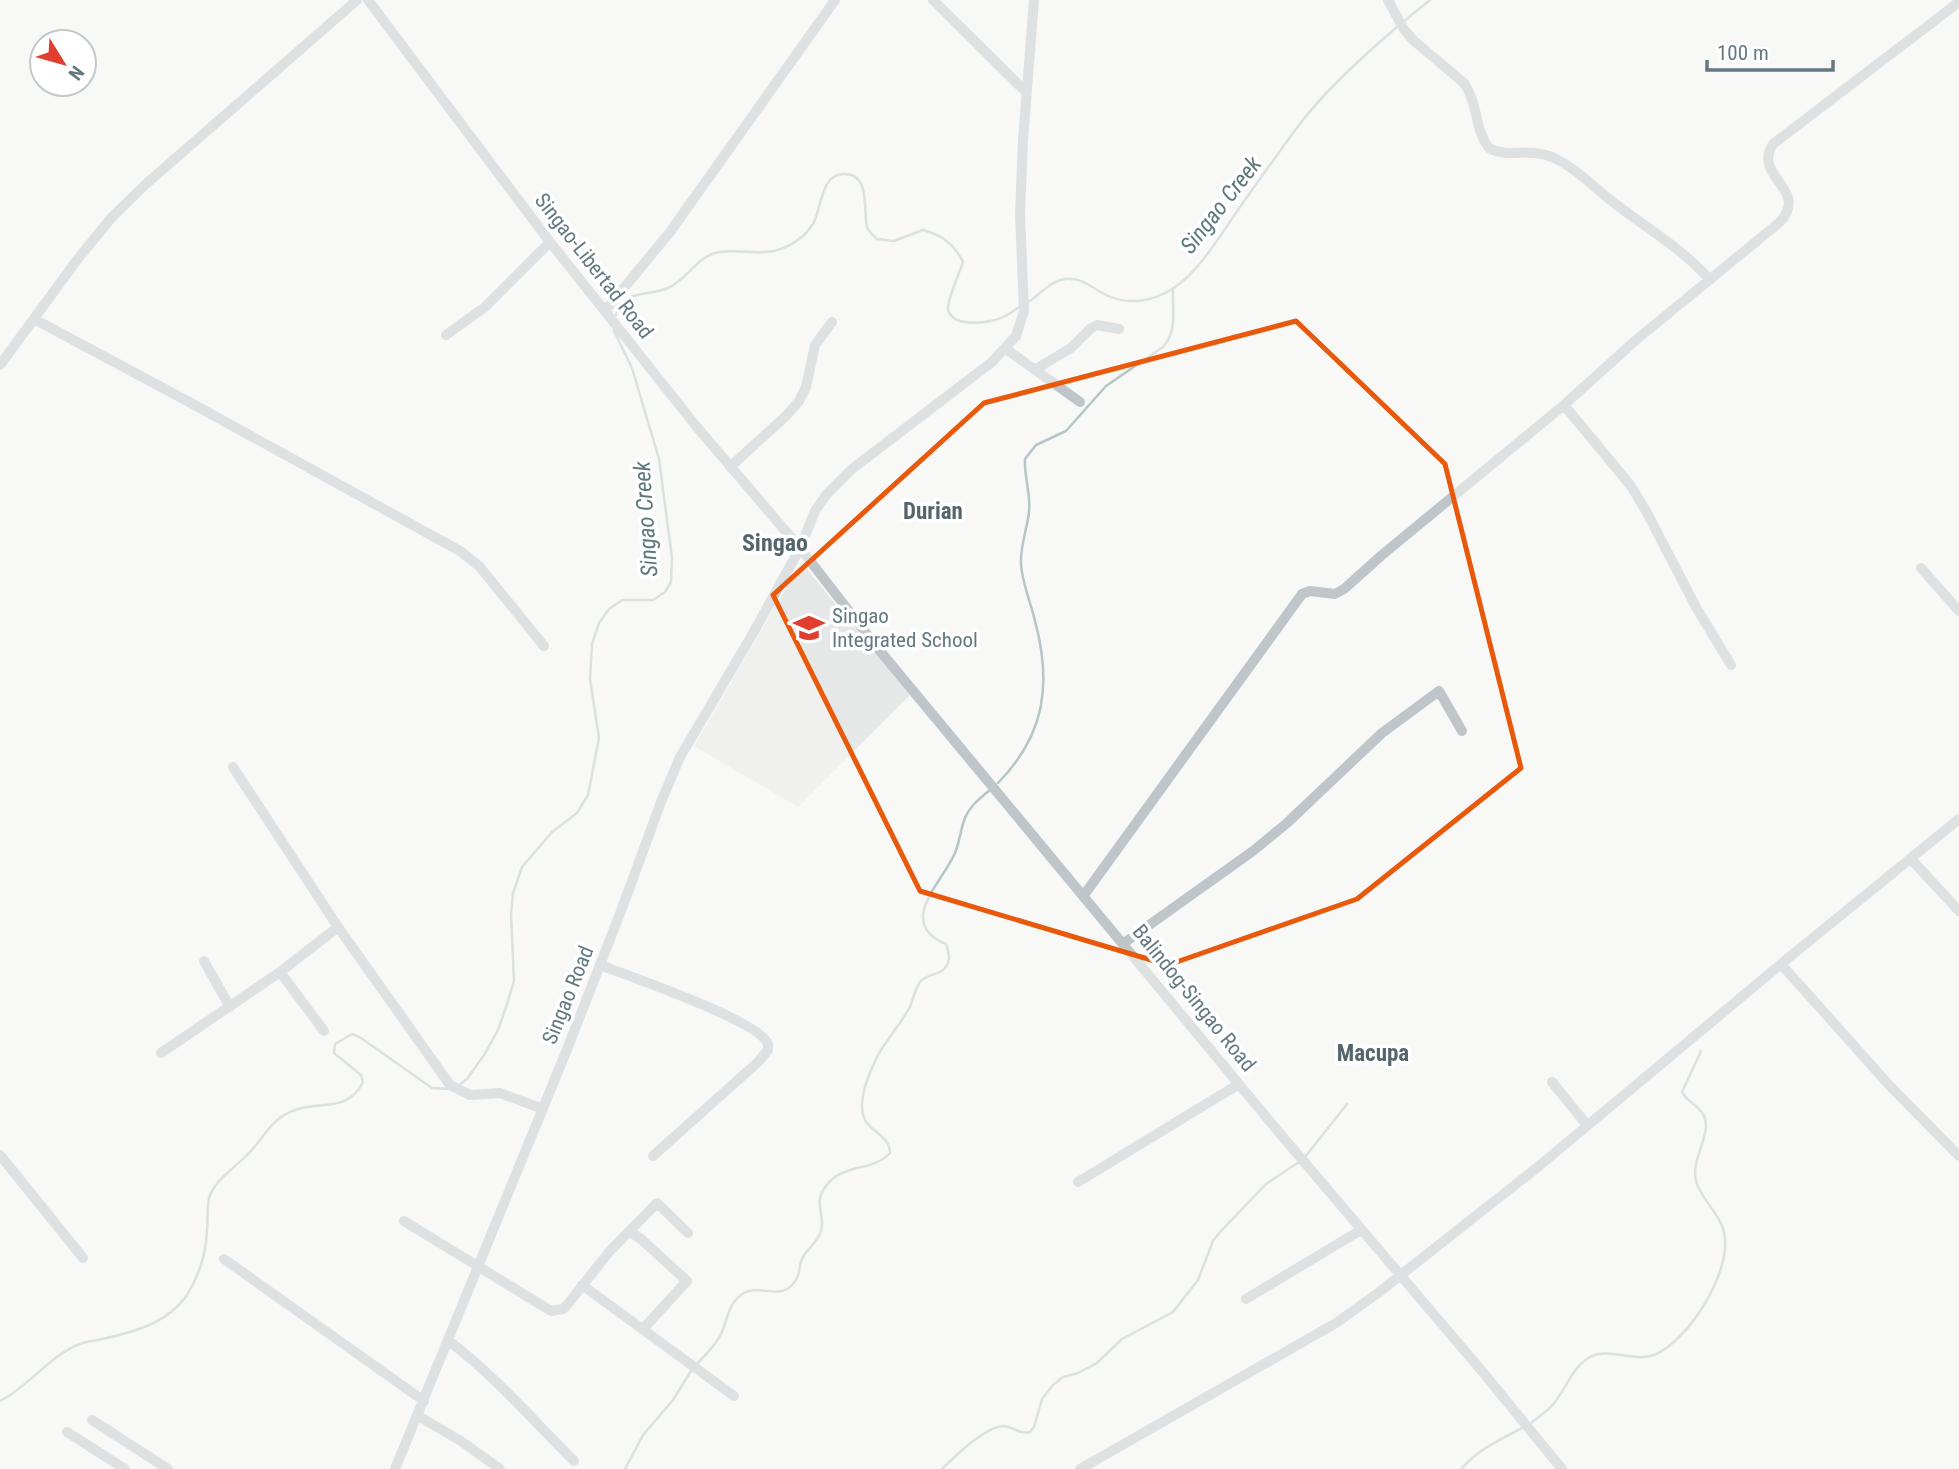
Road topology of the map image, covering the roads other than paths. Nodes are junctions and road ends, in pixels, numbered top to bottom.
1 (357, 0) edge
2 (368, 0) edge
3 (835, 0) edge
4 (933, 0) edge
5 (1034, 0) edge
6 (1388, 0) edge
7 (1959, 2) edge
8 (1027, 93) junction
9 (550, 242) junction
10 (1710, 280) junction
11 (605, 311) junction
12 (34, 319) junction
13 (832, 322) dead end
14 (1119, 329) dead end
15 (446, 335) dead end
16 (1006, 349) junction
17 (0, 366) edge
18 (1036, 369) junction
19 (1080, 402) dead end
20 (1564, 405) junction
21 (730, 467) junction
22 (800, 548) junction
23 (1921, 568) dead end
24 (1959, 611) edge
25 (544, 646) dead end
26 (1731, 665) dead end
27 (1462, 731) dead end
28 (233, 767) dead end
29 (1959, 819) edge
30 (1911, 859) junction
31 (1084, 895) junction
32 (1959, 911) edge
33 (338, 927) junction
34 (1124, 943) junction
35 (204, 961) dead end
36 (1781, 964) junction
37 (600, 965) junction
38 (280, 972) junction
39 (230, 1007) junction
40 (324, 1031) dead end
41 (161, 1053) dead end
42 (1552, 1082) dead end
43 (1239, 1084) junction
44 (543, 1109) junction
45 (1587, 1125) junction
46 (0, 1155) edge
47 (653, 1156) dead end
48 (1959, 1156) edge
49 (1078, 1182) dead end
50 (404, 1222) dead end
51 (1361, 1230) junction
52 (629, 1231) junction
53 (688, 1233) dead end
54 (83, 1258) dead end
55 (224, 1259) dead end
56 (480, 1266) junction
57 (1401, 1276) junction
58 (582, 1285) junction
59 (1246, 1299) dead end
60 (643, 1329) junction
61 (449, 1341) junction
62 (734, 1396) dead end
63 (425, 1401) junction
64 (418, 1416) junction
65 (92, 1420) dead end
66 (67, 1432) dead end
67 (134, 1447) junction
68 (574, 1461) dead end
69 (123, 1468) edge
70 (168, 1469) edge
71 (395, 1469) edge
72 (500, 1469) edge
73 (1080, 1469) edge
74 (1562, 1469) edge

1 - 12 street
2 - 9 street, Singao-Libertad Road
3 - 11 street
4 - 8 street
5 - 8 street
6 - 10 street
7 - 10 street
8 - 16 street
9 - 11 street, Singao-Libertad Road
9 - 15 street
10 - 20 street
11 - 21 street, Singao-Libertad Road
12 - 17 street
12 - 25 street
13 - 21 street
14 - 18 street
16 - 18 street
16 - 22 street, Singao Road
18 - 19 street
20 - 26 street
20 - 31 street
21 - 22 street, Singao-Libertad Road
22 - 31 street, Balindog-Singao Road
22 - 37 street, Singao Road
23 - 24 street
27 - 34 street
28 - 33 street
29 - 30 street
30 - 32 street
30 - 36 street
31 - 34 street, Balindog-Singao Road
33 - 38 street
33 - 44 street
34 - 43 street, Balindog-Singao Road
35 - 39 street
36 - 45 street
36 - 48 street
37 - 44 street, Singao Road
37 - 47 street
38 - 39 street
38 - 40 street
39 - 41 street
42 - 45 street
43 - 49 street
43 - 51 street, Balindog-Singao Road
44 - 56 street, Singao Road
45 - 57 street
46 - 54 street
50 - 56 street
51 - 57 street, Balindog-Singao Road
51 - 59 street
52 - 53 street
52 - 58 street
52 - 60 street
55 - 63 street
56 - 58 street
56 - 61 street, Singao Road
57 - 73 street
57 - 74 street, Balindog-Singao Road
58 - 60 street
60 - 62 street
61 - 63 street, Singao Road
61 - 68 street
63 - 64 street, Singao Road
64 - 71 street, Singao Road
64 - 72 street
65 - 67 street
66 - 69 street
67 - 69 street
67 - 70 street

